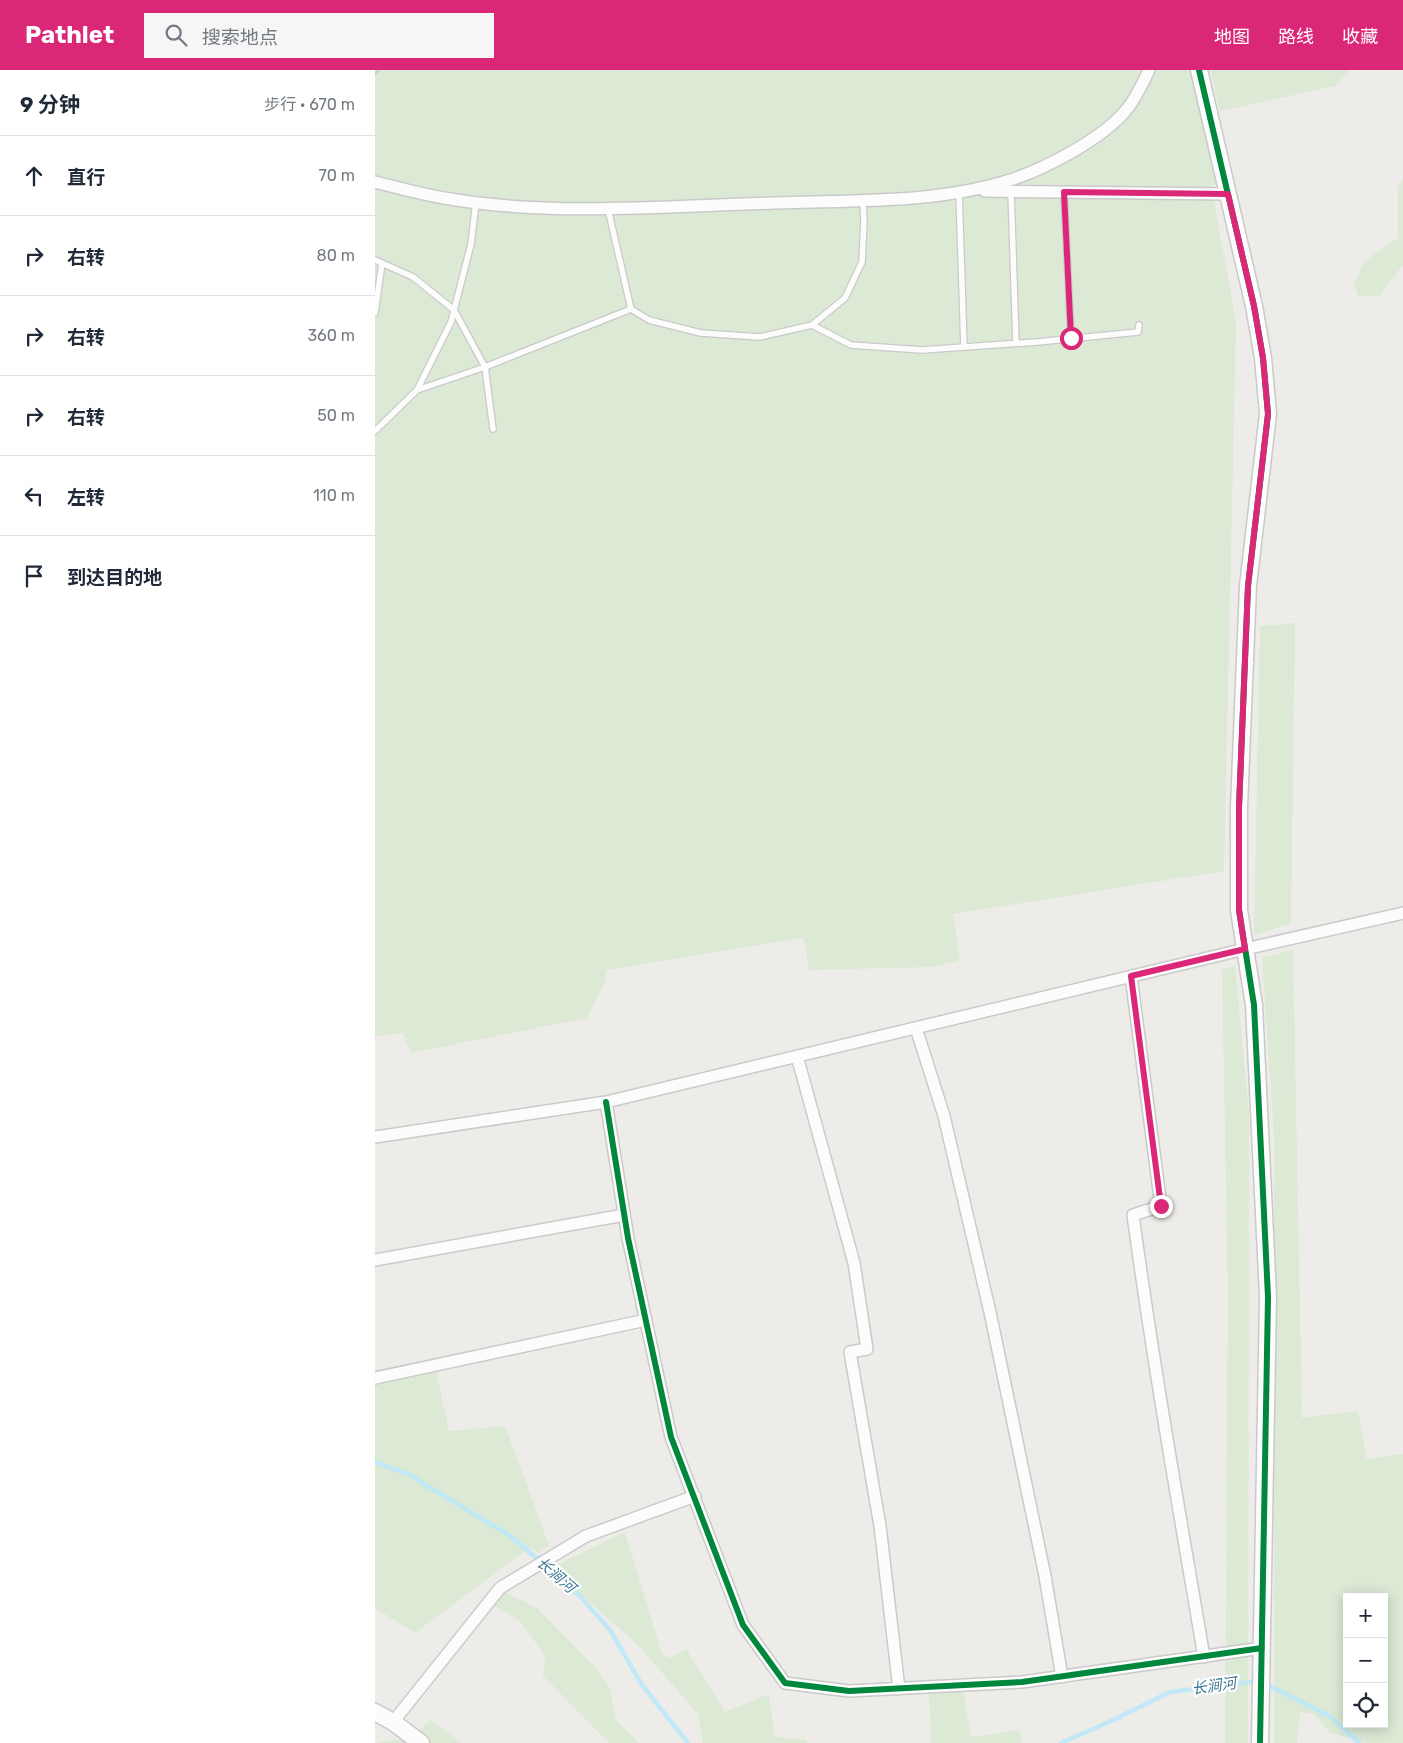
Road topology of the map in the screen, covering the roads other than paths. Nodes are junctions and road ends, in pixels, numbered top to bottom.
1 (1149, 70) edge
2 (1199, 70) edge
3 (375, 182) edge
4 (973, 191) junction
5 (1011, 191) junction
6 (1064, 192) junction
7 (959, 193) junction
8 (1228, 194) junction
9 (863, 200) junction
10 (476, 202) junction
11 (608, 209) junction
12 (375, 260) edge
13 (381, 263) junction
14 (631, 309) junction
15 (454, 310) junction
16 (375, 313) edge
17 (1139, 324) dead end
18 (812, 325) junction
19 (1071, 338) junction
20 (1016, 343) junction
21 (964, 347) junction
22 (485, 367) junction
23 (417, 390) junction
24 (493, 429) dead end
25 (375, 431) edge
26 (1403, 913) edge
27 (1245, 949) junction
28 (1131, 976) junction
29 (916, 1028) junction
30 (797, 1056) junction
31 (606, 1102) junction
32 (375, 1137) edge
33 (624, 1215) junction
34 (375, 1260) edge
35 (646, 1320) junction
36 (375, 1378) edge
37 (695, 1496) junction
38 (1262, 1648) junction
39 (1204, 1657) junction
40 (1062, 1677) junction
41 (899, 1689) junction
42 (376, 1713) edge
43 (393, 1722) junction
44 (421, 1743) edge
45 (1260, 1743) edge

1 - 4 street
2 - 8 street
3 - 10 street
4 - 5 street
4 - 7 street
5 - 6 street
5 - 20 lane
6 - 8 street
6 - 19 lane
7 - 9 street
7 - 21 lane
8 - 27 street
9 - 11 street
9 - 18 lane
10 - 11 street
10 - 15 lane
11 - 14 lane
12 - 13 lane
13 - 15 lane
13 - 16 lane
14 - 18 lane
14 - 22 lane
15 - 22 lane
15 - 23 lane
17 - 19 lane
18 - 21 lane
19 - 20 lane
20 - 21 lane
22 - 23 lane
22 - 24 lane
23 - 25 lane
26 - 27 street
27 - 28 street
27 - 38 street
28 - 29 street
28 - 39 street
29 - 30 street
29 - 40 street
30 - 31 street
30 - 41 street
31 - 32 street
31 - 33 street
33 - 34 street
33 - 35 street
35 - 36 street
35 - 37 street
37 - 41 street
37 - 43 street
38 - 39 street
38 - 45 street
39 - 40 street
40 - 41 street
42 - 43 street
43 - 44 street

